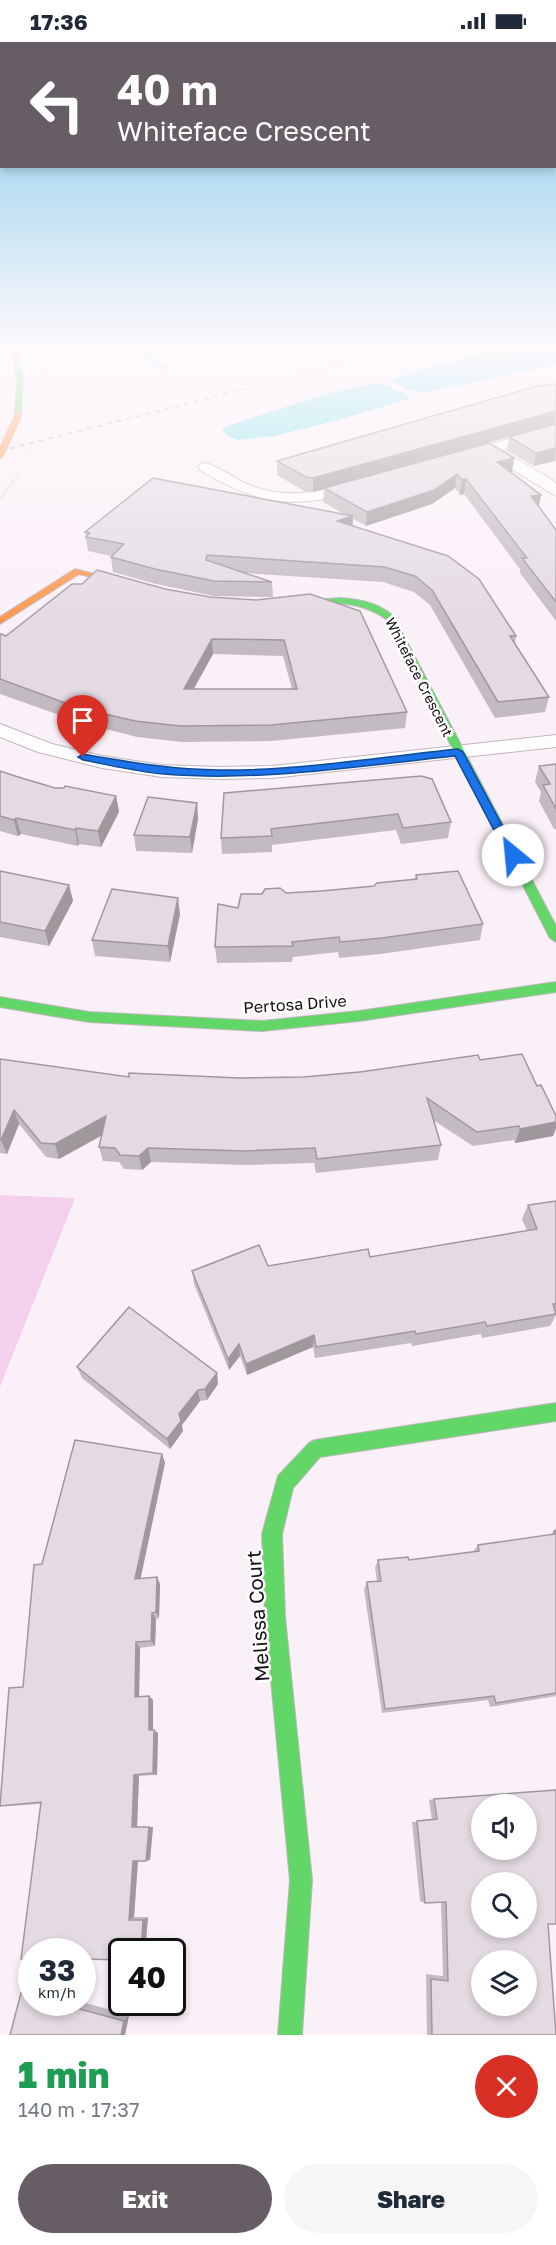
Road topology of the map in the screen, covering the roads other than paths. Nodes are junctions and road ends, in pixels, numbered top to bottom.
1 (514, 442) edge
2 (489, 449) junction
3 (447, 461) edge
4 (205, 467) dead end
5 (370, 484) edge
6 (556, 492) edge
7 (151, 590) edge
8 (268, 606) edge
9 (0, 621) edge
10 (0, 730) edge
11 (556, 741) edge
12 (458, 752) junction
13 (556, 938) edge
14 (556, 987) edge
15 (0, 1002) edge
16 (556, 1412) edge
17 (290, 2035) edge

1 - 2 street
2 - 3 street
2 - 6 street
4 - 5 street
7 - 9 street
8 - 12 street, Whiteface Crescent
10 - 12 street, Whiteface Crescent
11 - 12 street
12 - 13 street, Whiteface Crescent
14 - 15 street, Pertosa Drive
16 - 17 street, Melissa Court

